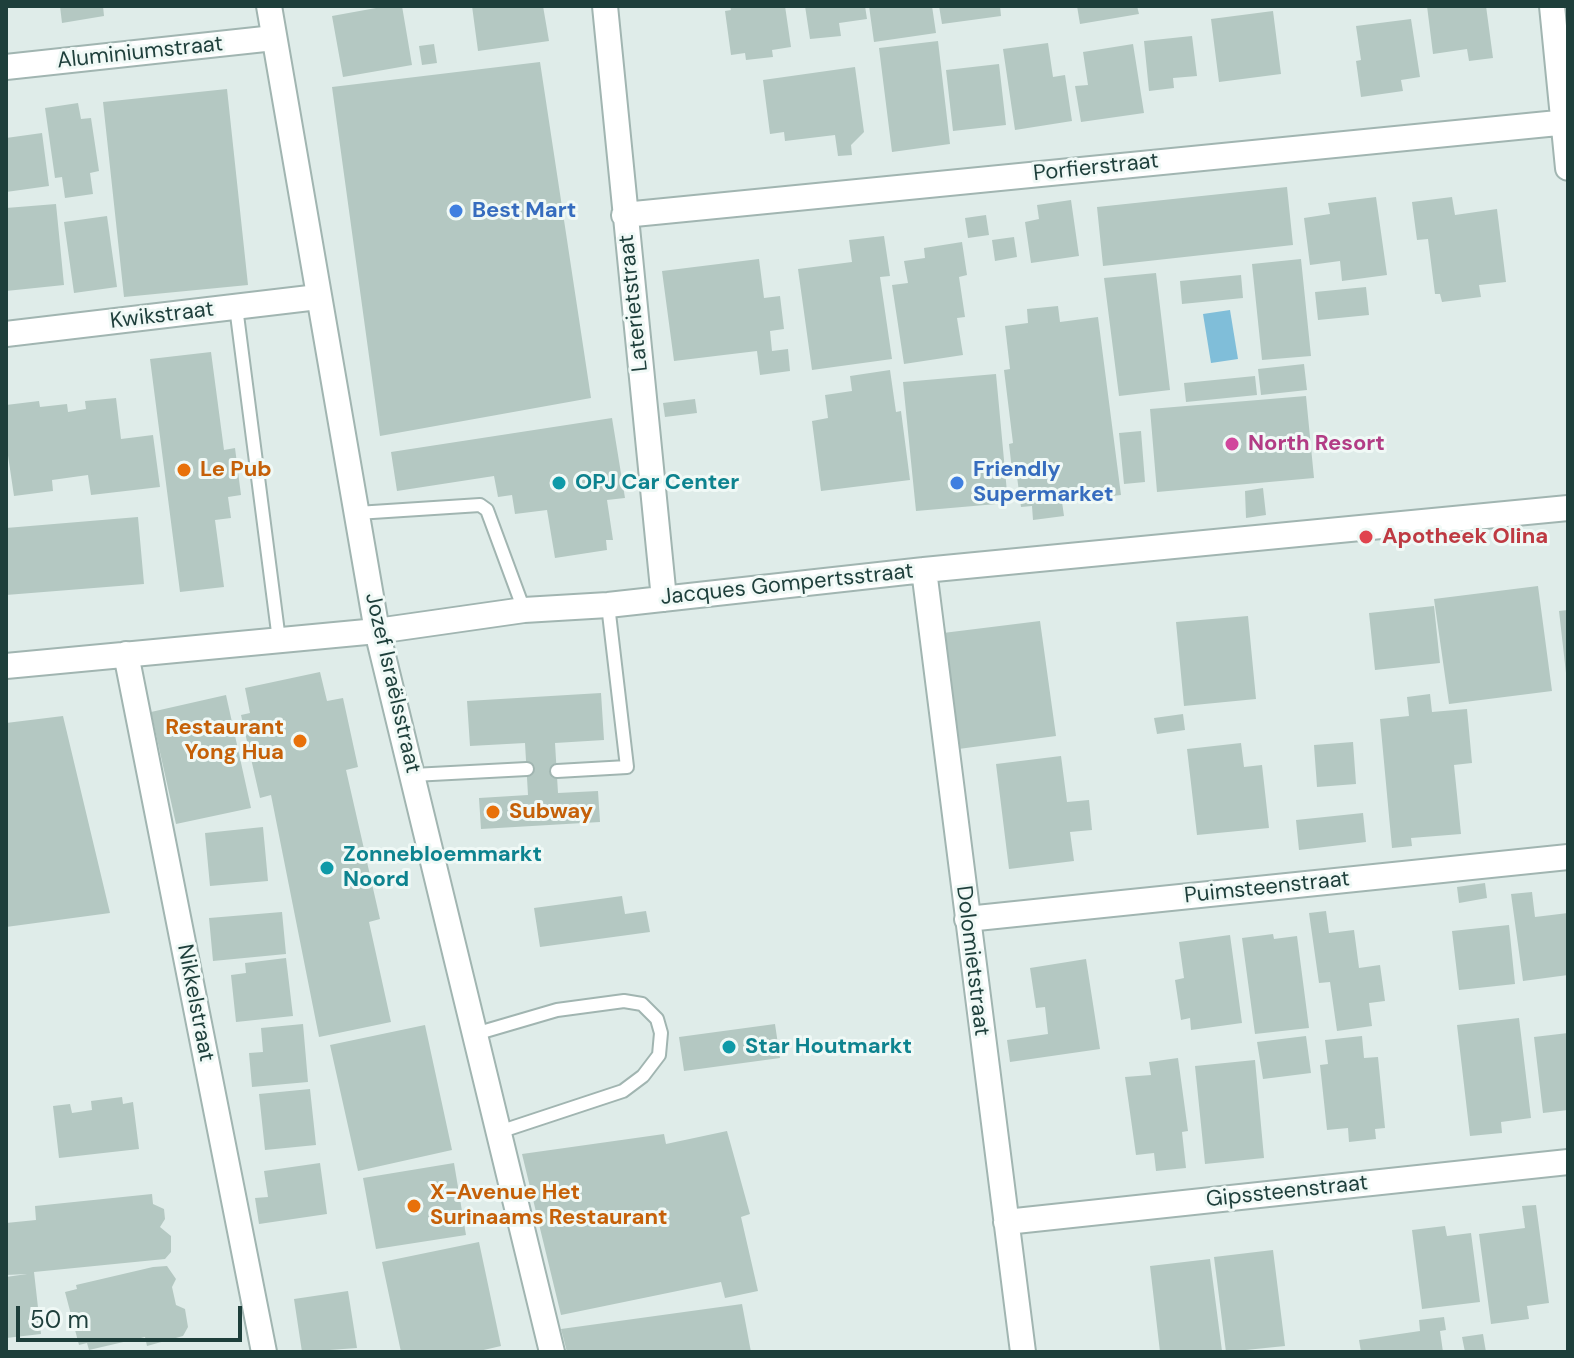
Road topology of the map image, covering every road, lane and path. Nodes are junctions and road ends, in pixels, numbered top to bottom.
1 (269, 6) edge
2 (605, 6) edge
3 (1552, 6) edge
4 (274, 38) junction
5 (6, 67) edge
6 (1565, 122) edge
7 (1568, 168) edge
8 (624, 215) junction
9 (318, 297) junction
10 (236, 307) junction
11 (6, 334) edge
12 (1568, 508) edge
13 (357, 513) junction
14 (924, 570) junction
15 (664, 599) junction
16 (608, 605) junction
17 (524, 610) junction
18 (377, 631) junction
19 (279, 640) junction
20 (126, 654) junction
21 (6, 666) edge
22 (527, 769) dead end
23 (557, 771) dead end
24 (413, 775) junction
25 (1568, 857) edge
26 (967, 919) junction
27 (475, 1034) junction
28 (499, 1132) junction
29 (1568, 1162) edge
30 (1006, 1222) junction
31 (264, 1352) edge
32 (552, 1352) edge
33 (1023, 1352) edge

1 - 4 street, Jozef Israëlsstraat
2 - 8 street, Laterietstraat
3 - 6 street
4 - 5 street, Aluminiumstraat
4 - 9 street, Jozef Israëlsstraat
6 - 7 street
6 - 8 street, Porfierstraat
8 - 15 street, Laterietstraat
9 - 10 street, Kwikstraat
9 - 13 street, Jozef Israëlsstraat
10 - 11 street, Kwikstraat
10 - 19 lane
12 - 14 street, Jacques Gompertsstraat
13 - 17 lane
13 - 18 street, Jozef Israëlsstraat
14 - 15 street, Jacques Gompertsstraat
14 - 26 street, Dolomietstraat
15 - 16 street, Jacques Gompertsstraat
16 - 17 street, Jacques Gompertsstraat
16 - 23 lane
17 - 18 street, Jacques Gompertsstraat
18 - 19 street, Jacques Gompertsstraat
18 - 24 street, Jozef Israëlsstraat
19 - 20 street, Jacques Gompertsstraat
20 - 21 street, Jacques Gompertsstraat
20 - 31 street, Nikkelstraat
22 - 24 lane
24 - 27 street, Jozef Israëlsstraat
25 - 26 street, Puimsteenstraat
26 - 30 street, Dolomietstraat
27 - 28 street, Jozef Israëlsstraat
27 - 28 lane
28 - 32 street, Jozef Israëlsstraat
29 - 30 street, Gipssteenstraat
30 - 33 street, Dolomietstraat

